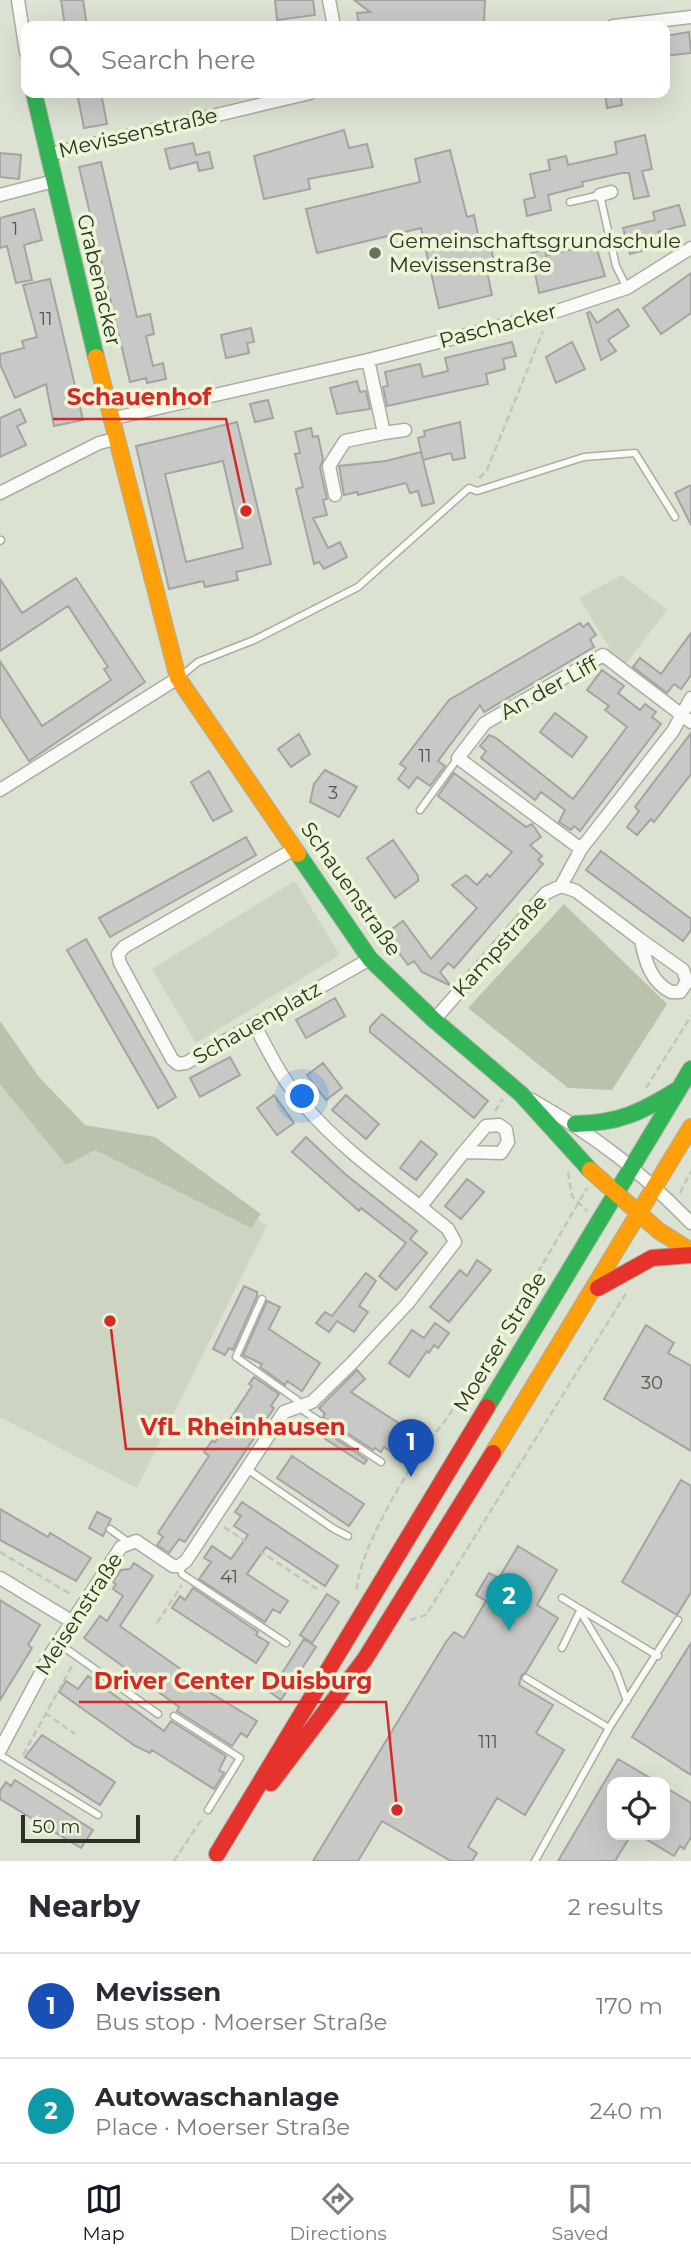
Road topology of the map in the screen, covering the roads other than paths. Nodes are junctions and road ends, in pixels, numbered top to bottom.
1 (19, 0) edge
2 (329, 0) edge
3 (691, 17) edge
4 (22, 21) edge
5 (333, 21) edge
6 (656, 21) edge
7 (35, 98) edge
8 (289, 98) edge
9 (47, 155) junction
10 (54, 180) junction
11 (0, 195) edge
12 (570, 202) dead end
13 (691, 248) edge
14 (627, 288) junction
15 (368, 360) junction
16 (110, 419) junction
17 (405, 430) dead end
18 (384, 433) junction
19 (115, 439) junction
20 (0, 493) edge
21 (335, 495) dead end
22 (675, 517) dead end
23 (178, 678) junction
24 (691, 698) edge
25 (686, 718) edge
26 (458, 758) junction
27 (0, 790) edge
28 (420, 810) dead end
29 (296, 848) junction
30 (581, 849) junction
31 (561, 886) junction
32 (641, 940) dead end
33 (370, 959) junction
34 (434, 1020) junction
35 (254, 1024) junction
36 (691, 1069) edge
37 (680, 1088) junction
38 (516, 1090) junction
39 (575, 1124) junction
40 (691, 1127) edge
41 (464, 1152) junction
42 (634, 1166) junction
43 (655, 1186) junction
44 (617, 1192) junction
45 (421, 1206) junction
46 (639, 1213) junction
47 (691, 1223) edge
48 (691, 1253) edge
49 (595, 1290) junction
50 (262, 1299) dead end
51 (301, 1406) junction
52 (381, 1462) dead end
53 (247, 1469) junction
54 (110, 1529) dead end
55 (348, 1536) dead end
56 (128, 1542) junction
57 (183, 1572) junction
58 (0, 1578) edge
59 (562, 1598) dead end
60 (580, 1611) junction
61 (678, 1620) dead end
62 (71, 1621) junction
63 (58, 1643) junction
64 (286, 1643) dead end
65 (562, 1648) dead end
66 (658, 1656) junction
67 (526, 1678) dead end
68 (627, 1701) junction
69 (158, 1714) dead end
70 (174, 1716) dead end
71 (609, 1728) junction
72 (0, 1753) edge
73 (208, 1810) road end
74 (98, 1815) dead end
75 (215, 1858) edge
76 (535, 1861) edge

1 - 4 street
2 - 5 street
3 - 6 street
7 - 9 main road, Grabenacker
8 - 9 street, Mevissenstraße
9 - 10 main road, Grabenacker
10 - 11 street
10 - 16 main road, Grabenacker
12 - 14 lane
13 - 14 street, Paschacker
14 - 15 street, Paschacker
15 - 16 street, Paschacker
15 - 18 street
16 - 19 main road, Grabenacker
17 - 18 street
18 - 21 street
19 - 20 street
19 - 23 main road, Grabenacker
22 - 23 lane
23 - 27 street
23 - 29 main road, Schauenstraße
24 - 25 street
25 - 26 street, An der Liff
25 - 30 street
26 - 28 lane, An der Liff
26 - 30 street
29 - 33 main road, Schauenstraße
29 - 35 street, Schauenplatz
30 - 31 street
31 - 32 street, Kampstraße
31 - 34 street, Kampstraße
33 - 34 main road, Schauenstraße
33 - 35 street, Schauenplatz
34 - 38 main road, Schauenstraße
35 - 45 street
36 - 37 main road, Moerser Straße
37 - 39 main road
37 - 42 main road, Moerser Straße
38 - 39 street, Schauenstraße
38 - 44 main road, Schauenstraße
39 - 42 street, Schauenstraße
40 - 43 main road, Moerser Straße
41 - 41 street
41 - 45 street
42 - 43 street, Schauenstraße
42 - 44 main road, Moerser Straße
43 - 46 main road, Moerser Straße
43 - 47 street, Schauenstraße
44 - 46 main road, Schauenstraße
44 - 75 main road, Moerser Straße
45 - 51 street
46 - 48 main road, Schauenstraße
46 - 49 main road, Moerser Straße
48 - 49 main road
49 - 75 main road, Moerser Straße
50 - 51 lane
51 - 52 lane
51 - 53 street
53 - 55 lane
53 - 57 street
54 - 56 lane
56 - 57 street, Meisenstraße
56 - 62 street, Meisenstraße
57 - 64 lane
58 - 62 street
59 - 60 lane
60 - 65 lane
60 - 66 lane
60 - 68 lane
61 - 66 lane
62 - 63 street, Meisenstraße
63 - 69 lane
63 - 72 street, Meisenstraße
66 - 68 lane
67 - 71 lane
68 - 71 lane
70 - 73 lane
71 - 76 lane
72 - 74 lane

